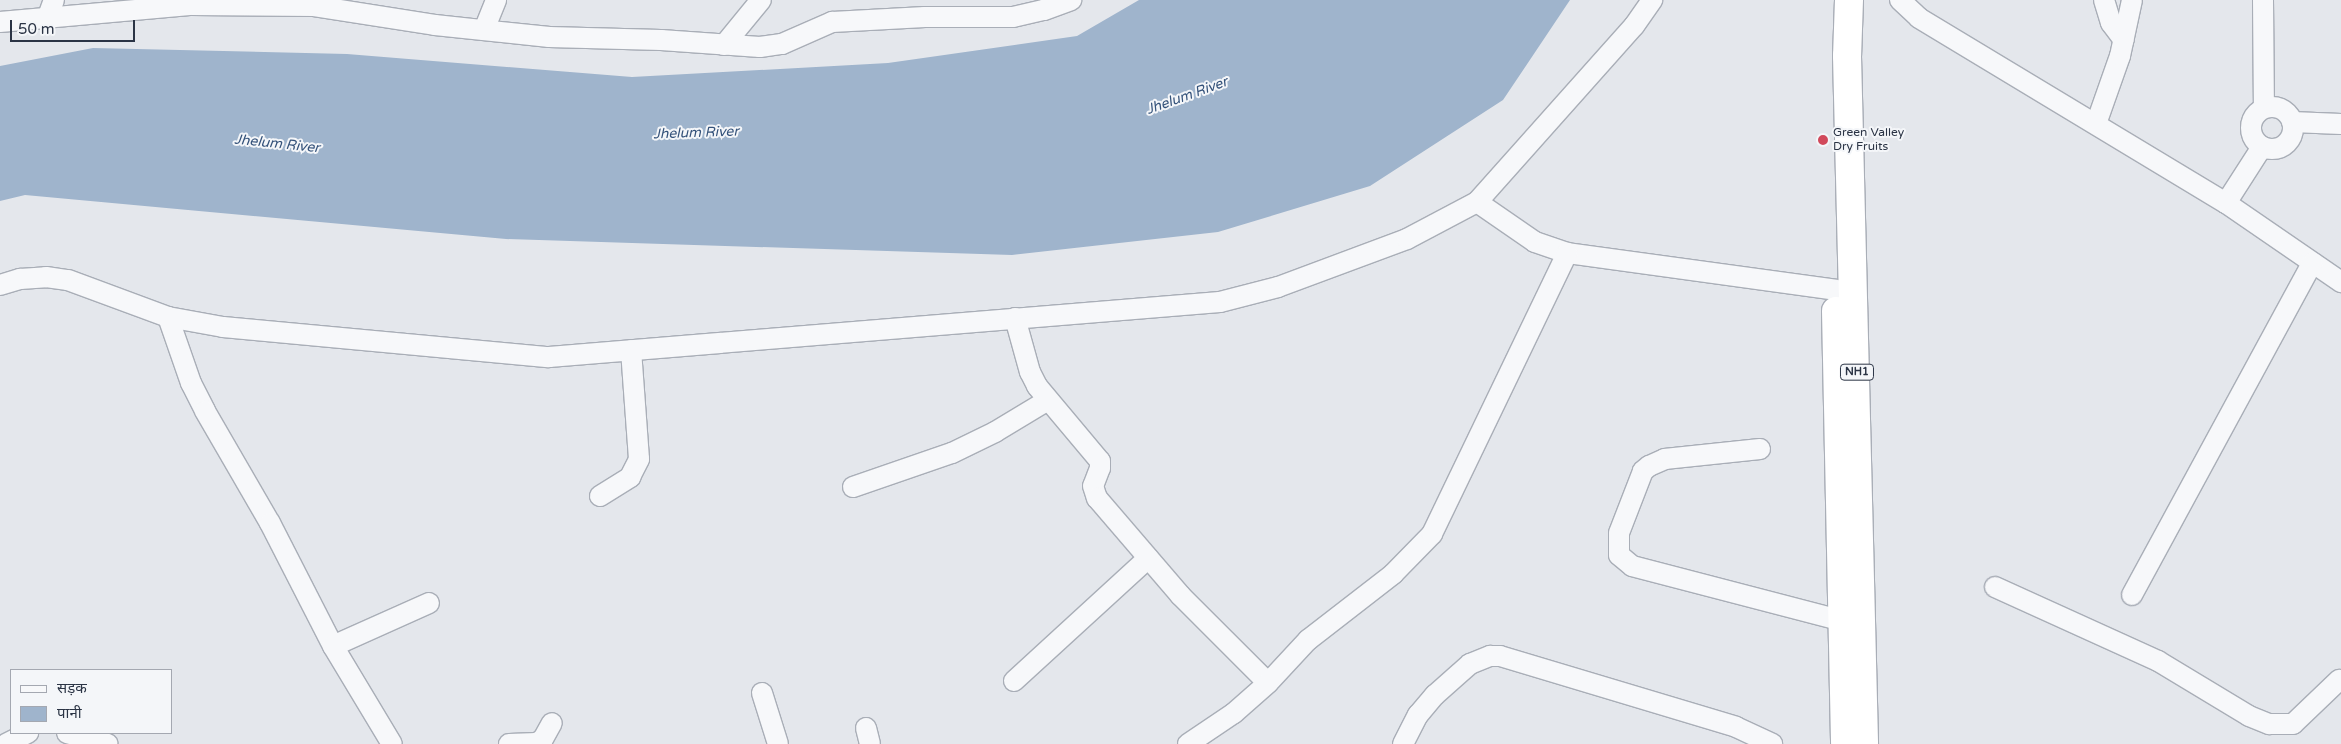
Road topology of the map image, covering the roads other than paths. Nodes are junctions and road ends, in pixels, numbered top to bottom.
1 (54, 0) edge
2 (496, 0) edge
3 (761, 0) edge
4 (1071, 0) edge
5 (1652, 0) edge
6 (1831, 0) edge
7 (1850, 0) edge
8 (1900, 0) edge
9 (2104, 0) edge
10 (2132, 0) edge
11 (2263, 0) edge
12 (48, 19) junction
13 (0, 22) edge
14 (484, 30) junction
15 (2124, 40) junction
16 (724, 45) junction
17 (2264, 108) junction
18 (2292, 122) junction
19 (2096, 124) junction
20 (2341, 124) edge
21 (2262, 147) junction
22 (1477, 202) junction
23 (2226, 203) junction
24 (1567, 253) junction
25 (2312, 263) junction
26 (2341, 282) edge
27 (0, 285) edge
28 (1836, 290) junction
29 (168, 317) junction
30 (1015, 318) junction
31 (631, 350) junction
32 (1048, 400) junction
33 (1760, 449) dead end
34 (852, 487) dead end
35 (600, 496) dead end
36 (1148, 558) junction
37 (1995, 587) dead end
38 (2132, 595) dead end
39 (430, 603) dead end
40 (1853, 624) junction
41 (334, 646) junction
42 (2340, 680) edge
43 (1014, 681) dead end
44 (1268, 683) junction
45 (762, 693) dead end
46 (552, 723) dead end
47 (26, 734) edge
48 (71, 734) edge
49 (6, 744) edge
50 (108, 744) edge
51 (392, 744) edge
52 (509, 744) edge
53 (778, 744) edge
54 (1188, 744) edge
55 (1403, 744) edge
56 (1772, 744) edge
57 (1845, 744) edge
58 (1864, 744) edge

1 - 12 street
2 - 14 street
3 - 16 street
4 - 16 street
5 - 22 street
6 - 28 highway, NH1
7 - 40 highway, NH1
8 - 19 street
9 - 15 street
10 - 15 street
11 - 17 street
12 - 13 street
12 - 14 street
14 - 16 street
15 - 19 street
17 - 18 street
17 - 21 street
18 - 20 street
18 - 21 street
19 - 23 street
21 - 23 street
22 - 24 street
22 - 30 street
23 - 25 street
24 - 28 street
24 - 44 street
25 - 26 street
25 - 38 street
27 - 29 street
28 - 40 highway, NH1
29 - 31 street
29 - 41 street
30 - 31 street
30 - 32 street
31 - 35 street
32 - 34 street
32 - 36 street
33 - 40 street
36 - 43 street
36 - 44 street
37 - 42 street
39 - 41 street
40 - 57 highway, NH1
40 - 58 highway, NH1
41 - 51 street
44 - 54 street
45 - 53 street
46 - 52 street
47 - 49 street
48 - 50 street
55 - 56 street

